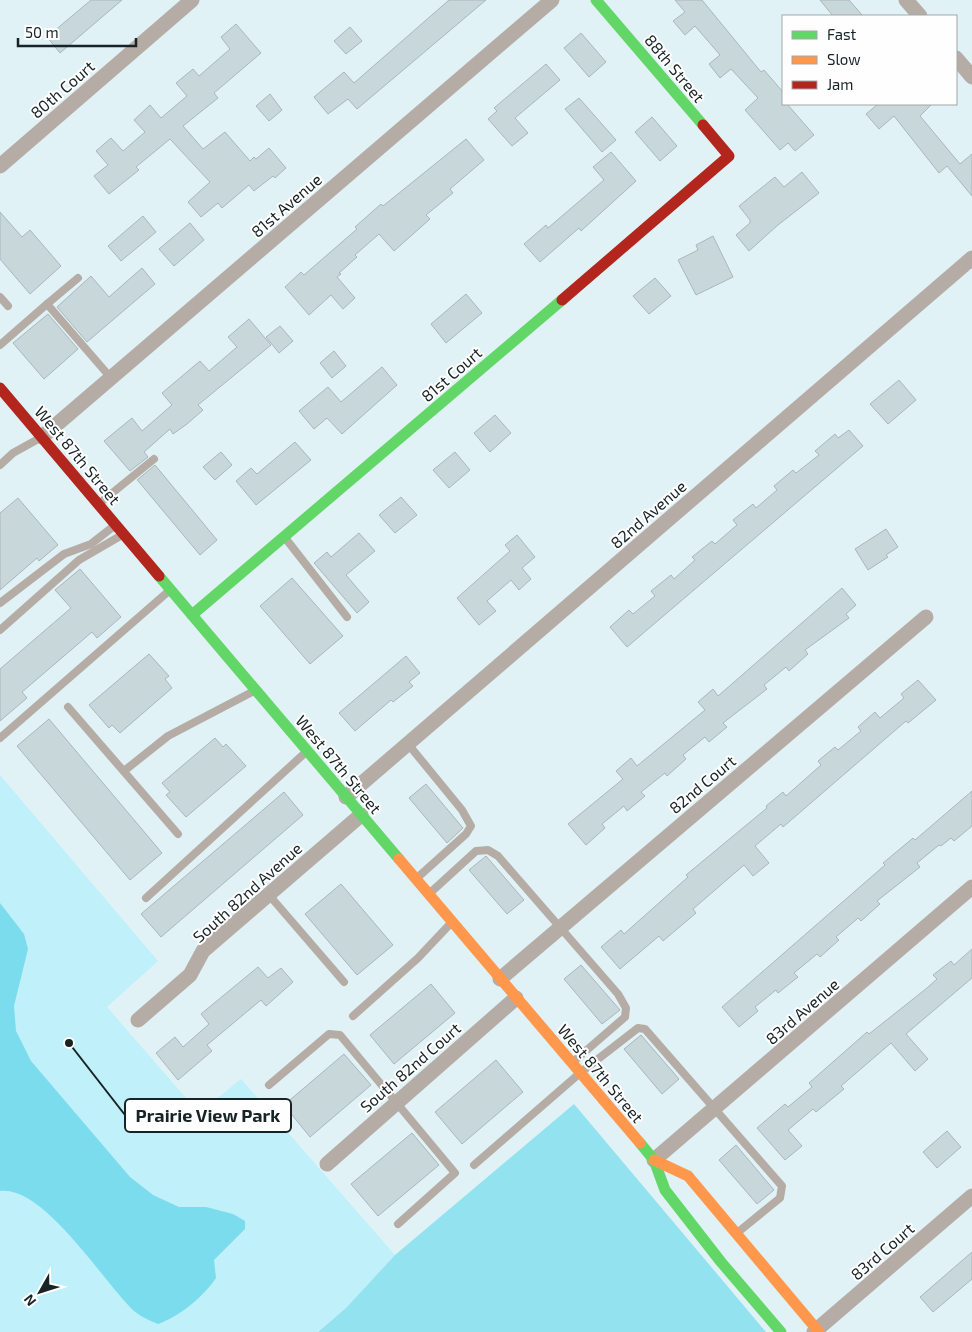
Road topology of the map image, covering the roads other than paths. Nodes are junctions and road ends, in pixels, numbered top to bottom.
1 (192, 0) edge
2 (552, 0) edge
3 (596, 0) edge
4 (906, 0) edge
5 (919, 15) edge
6 (957, 59) edge
7 (972, 77) edge
8 (729, 156) joint
9 (0, 166) edge
10 (972, 258) edge
11 (78, 278) dead end
12 (0, 297) edge
13 (47, 304) junction
14 (8, 306) dead end
15 (0, 345) edge
16 (111, 378) junction
17 (0, 388) edge
18 (42, 437) junction
19 (154, 459) dead end
20 (0, 465) edge
21 (99, 505) junction
22 (116, 525) junction
23 (124, 534) junction
24 (285, 538) junction
25 (170, 589) junction
26 (0, 603) edge
27 (192, 615) junction
28 (926, 616) dead end
29 (347, 617) dead end
30 (0, 630) edge
31 (256, 690) junction
32 (68, 707) dead end
33 (0, 738) edge
34 (408, 744) junction
35 (308, 751) junction
36 (124, 771) junction
37 (346, 797) junction
38 (361, 815) junction
39 (178, 834) dead end
40 (416, 879) junction
41 (972, 887) edge
42 (269, 894) junction
43 (428, 894) junction
44 (146, 898) dead end
45 (452, 922) junction
46 (561, 928) junction
47 (500, 979) junction
48 (344, 982) dead end
49 (516, 998) junction
50 (353, 1016) dead end
51 (138, 1020) dead end
52 (572, 1063) junction
53 (580, 1074) junction
54 (269, 1085) dead end
55 (397, 1102) junction
56 (715, 1109) junction
57 (654, 1160) junction
58 (327, 1164) dead end
59 (474, 1166) dead end
60 (972, 1196) edge
61 (398, 1224) dead end
62 (736, 1234) junction
63 (817, 1331) edge
64 (781, 1332) edge

1 - 9 street, 80th Court
2 - 16 street, 81st Avenue
3 - 8 main road, 88th Street
4 - 5 street
6 - 7 street
8 - 24 main road, 81st Court
10 - 34 street, 82nd Avenue
11 - 13 lane
12 - 14 lane
13 - 15 lane
13 - 16 lane
16 - 18 street, 81st Avenue
17 - 18 main road, West 87th Street
18 - 20 lane
18 - 21 main road, West 87th Street
19 - 21 lane
21 - 22 main road, West 87th Street
22 - 23 main road, West 87th Street
22 - 26 lane
23 - 25 main road, West 87th Street
23 - 30 lane
24 - 27 main road, 81st Court
24 - 29 lane
25 - 27 main road, West 87th Street
25 - 33 lane
27 - 31 main road, West 87th Street
28 - 46 street, 82nd Court
31 - 35 main road, West 87th Street
31 - 36 lane
32 - 36 lane
34 - 37 street, 82nd Avenue
34 - 40 lane
35 - 37 main road, West 87th Street
35 - 44 lane
36 - 39 lane
37 - 38 main road, West 87th Street
38 - 40 main road, West 87th Street
38 - 42 street, South 82nd Avenue
40 - 43 main road, West 87th Street
41 - 56 street, 83rd Avenue
42 - 48 lane
42 - 51 street, South 82nd Avenue
43 - 45 main road, West 87th Street
43 - 46 lane
45 - 47 main road, West 87th Street
45 - 50 lane
46 - 47 street, 82nd Court
46 - 52 lane
47 - 49 main road, West 87th Street
49 - 52 main road, West 87th Street
49 - 55 street, South 82nd Court
52 - 53 main road, West 87th Street
53 - 56 lane
53 - 57 main road, West 87th Street
53 - 59 lane
54 - 55 lane
55 - 58 street, South 82nd Court
55 - 61 lane
56 - 57 street, 83rd Avenue
56 - 62 lane
57 - 62 main road, West 87th Street
57 - 64 main road, West 87th Street
60 - 63 street, 83rd Court
62 - 63 main road, West 87th Street

